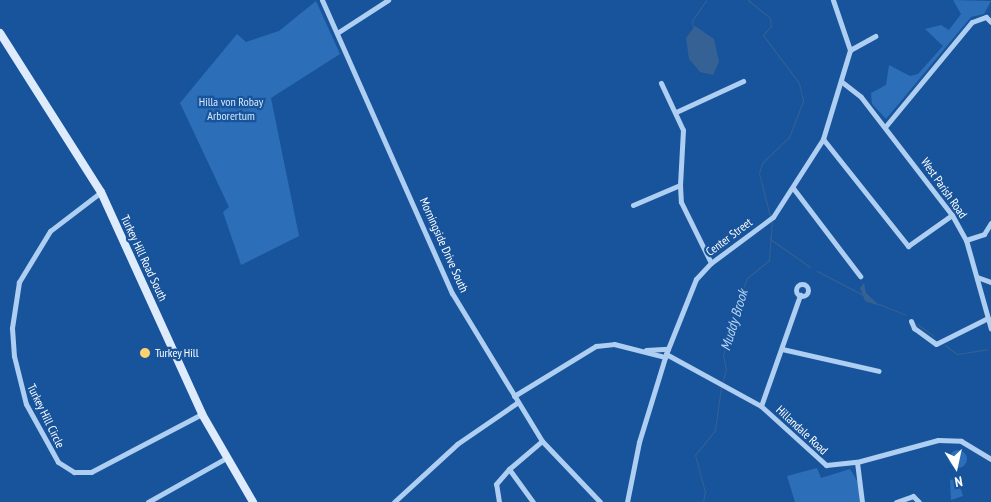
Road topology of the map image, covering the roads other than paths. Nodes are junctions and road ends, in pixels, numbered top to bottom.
1 (322, 0) edge
2 (388, 0) edge
3 (833, 0) edge
4 (991, 22) edge
5 (0, 33) edge
6 (337, 33) junction
7 (874, 36) dead end
8 (850, 50) junction
9 (743, 81) dead end
10 (842, 82) junction
11 (661, 83) dead end
12 (676, 112) junction
13 (885, 127) junction
14 (823, 139) junction
15 (680, 185) junction
16 (792, 188) junction
17 (101, 192) junction
18 (633, 205) dead end
19 (952, 215) junction
20 (991, 223) edge
21 (966, 240) junction
22 (711, 263) junction
23 (860, 276) dead end
24 (977, 277) junction
25 (991, 282) edge
26 (800, 295) dead end
27 (988, 318) junction
28 (911, 320) dead end
29 (991, 329) edge
30 (782, 349) junction
31 (666, 353) junction
32 (879, 371) dead end
33 (514, 396) junction
34 (518, 402) junction
35 (761, 406) junction
36 (202, 414) junction
37 (542, 441) junction
38 (226, 458) junction
39 (991, 459) edge
40 (857, 462) junction
41 (510, 469) junction
42 (148, 502) edge
43 (253, 502) edge
44 (395, 502) edge
45 (499, 502) edge
46 (533, 502) edge
47 (600, 502) edge
48 (627, 502) edge
49 (862, 502) edge
50 (896, 502) edge
51 (919, 502) edge

1 - 6 street, Morningside Drive South
2 - 6 street
3 - 8 street
4 - 13 street
5 - 17 street, Turkey Hill Road South
6 - 33 street, Morningside Drive South
7 - 8 street
8 - 10 street, Center Street
9 - 12 street
10 - 13 street, West Parish Road
10 - 14 street, Center Street
11 - 12 street
12 - 15 street
13 - 19 street, West Parish Road
14 - 16 street, Center Street
14 - 19 street
15 - 18 street
15 - 22 street
16 - 22 street, Center Street
16 - 23 street
17 - 36 street, Turkey Hill Road South
17 - 36 street, Turkey Hill Circle
19 - 21 street, West Parish Road
20 - 21 street
21 - 24 street, West Parish Road
22 - 31 street, Center Street
24 - 25 street
24 - 27 street, West Parish Road
26 - 30 street
27 - 28 street
27 - 29 street, West Parish Road
30 - 32 street
30 - 35 street
31 - 33 street, Hillandale Road
31 - 35 street, Hillandale Road
31 - 48 street, Center Street
33 - 34 street, Morningside Drive South
34 - 37 street, Morningside Drive South
34 - 44 street
35 - 40 street, Hillandale Road
36 - 38 street, Turkey Hill Road South
37 - 41 street
37 - 47 street, Morningside Drive South
38 - 42 street
38 - 43 street, Turkey Hill Road South
39 - 40 street, Hillandale Road
40 - 49 street
41 - 45 street
41 - 46 street
50 - 51 street

